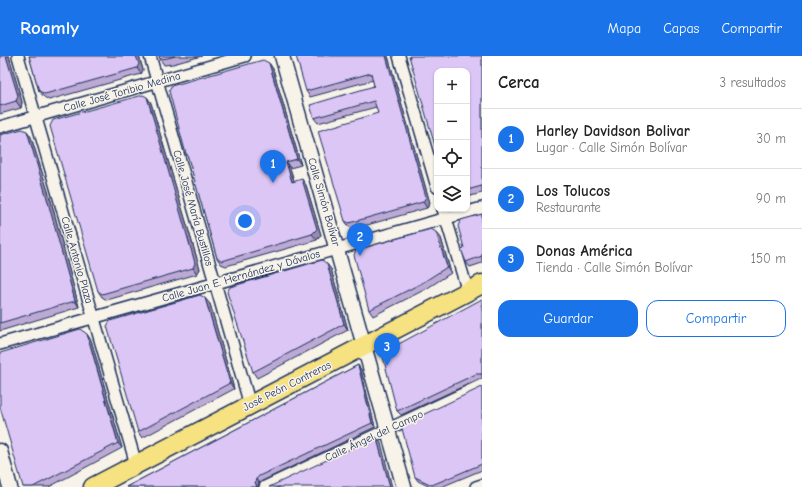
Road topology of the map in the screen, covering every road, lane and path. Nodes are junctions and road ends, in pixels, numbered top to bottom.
1 (18, 56) edge
2 (150, 56) edge
3 (245, 56) edge
4 (282, 56) edge
5 (399, 56) edge
6 (157, 82) junction
7 (36, 117) junction
8 (0, 128) edge
9 (434, 177) edge
10 (482, 208) edge
11 (445, 213) edge
12 (337, 249) junction
13 (214, 283) junction
14 (475, 288) edge
15 (94, 317) junction
16 (0, 344) edge
17 (365, 346) junction
18 (482, 385) edge
19 (250, 405) junction
20 (388, 429) junction
21 (0, 451) edge
22 (136, 464) junction
23 (482, 485) edge
24 (10, 487) edge
25 (93, 487) edge
26 (265, 487) edge
27 (404, 487) edge
28 (476, 487) edge

1 - 7 street, Calle Antonio Plaza
2 - 6 street, Calle José María Bustillos
3 - 6 street, Calle José Toribio Medina
4 - 12 street, Calle Simón Bolívar
5 - 9 street
6 - 7 street, Calle José Toribio Medina
6 - 13 street, Calle José María Bustillos
7 - 8 street, Calle José Toribio Medina
7 - 15 street, Calle Antonio Plaza
10 - 11 street, Calle Juan E. Hernández y Dávalos
11 - 12 street, Calle Juan E. Hernández y Dávalos
11 - 14 street
12 - 13 street, Calle Juan E. Hernández y Dávalos
12 - 17 street, Calle Simón Bolívar
13 - 15 street, Calle Juan E. Hernández y Dávalos
13 - 19 street, Calle José María Bustillos
14 - 17 main road, José Peón Contreras
15 - 16 street, Calle Juan E. Hernández y Dávalos
15 - 22 street, Calle Antonio Plaza
17 - 19 main road, José Peón Contreras
17 - 20 street, Calle Simón Bolívar
18 - 20 street, Calle Ángel del Campo
19 - 22 main road, José Peón Contreras
20 - 26 street, Calle Ángel del Campo
20 - 27 street, Calle Simón Bolívar
21 - 24 street
22 - 25 main road, José Peón Contreras
23 - 28 street

